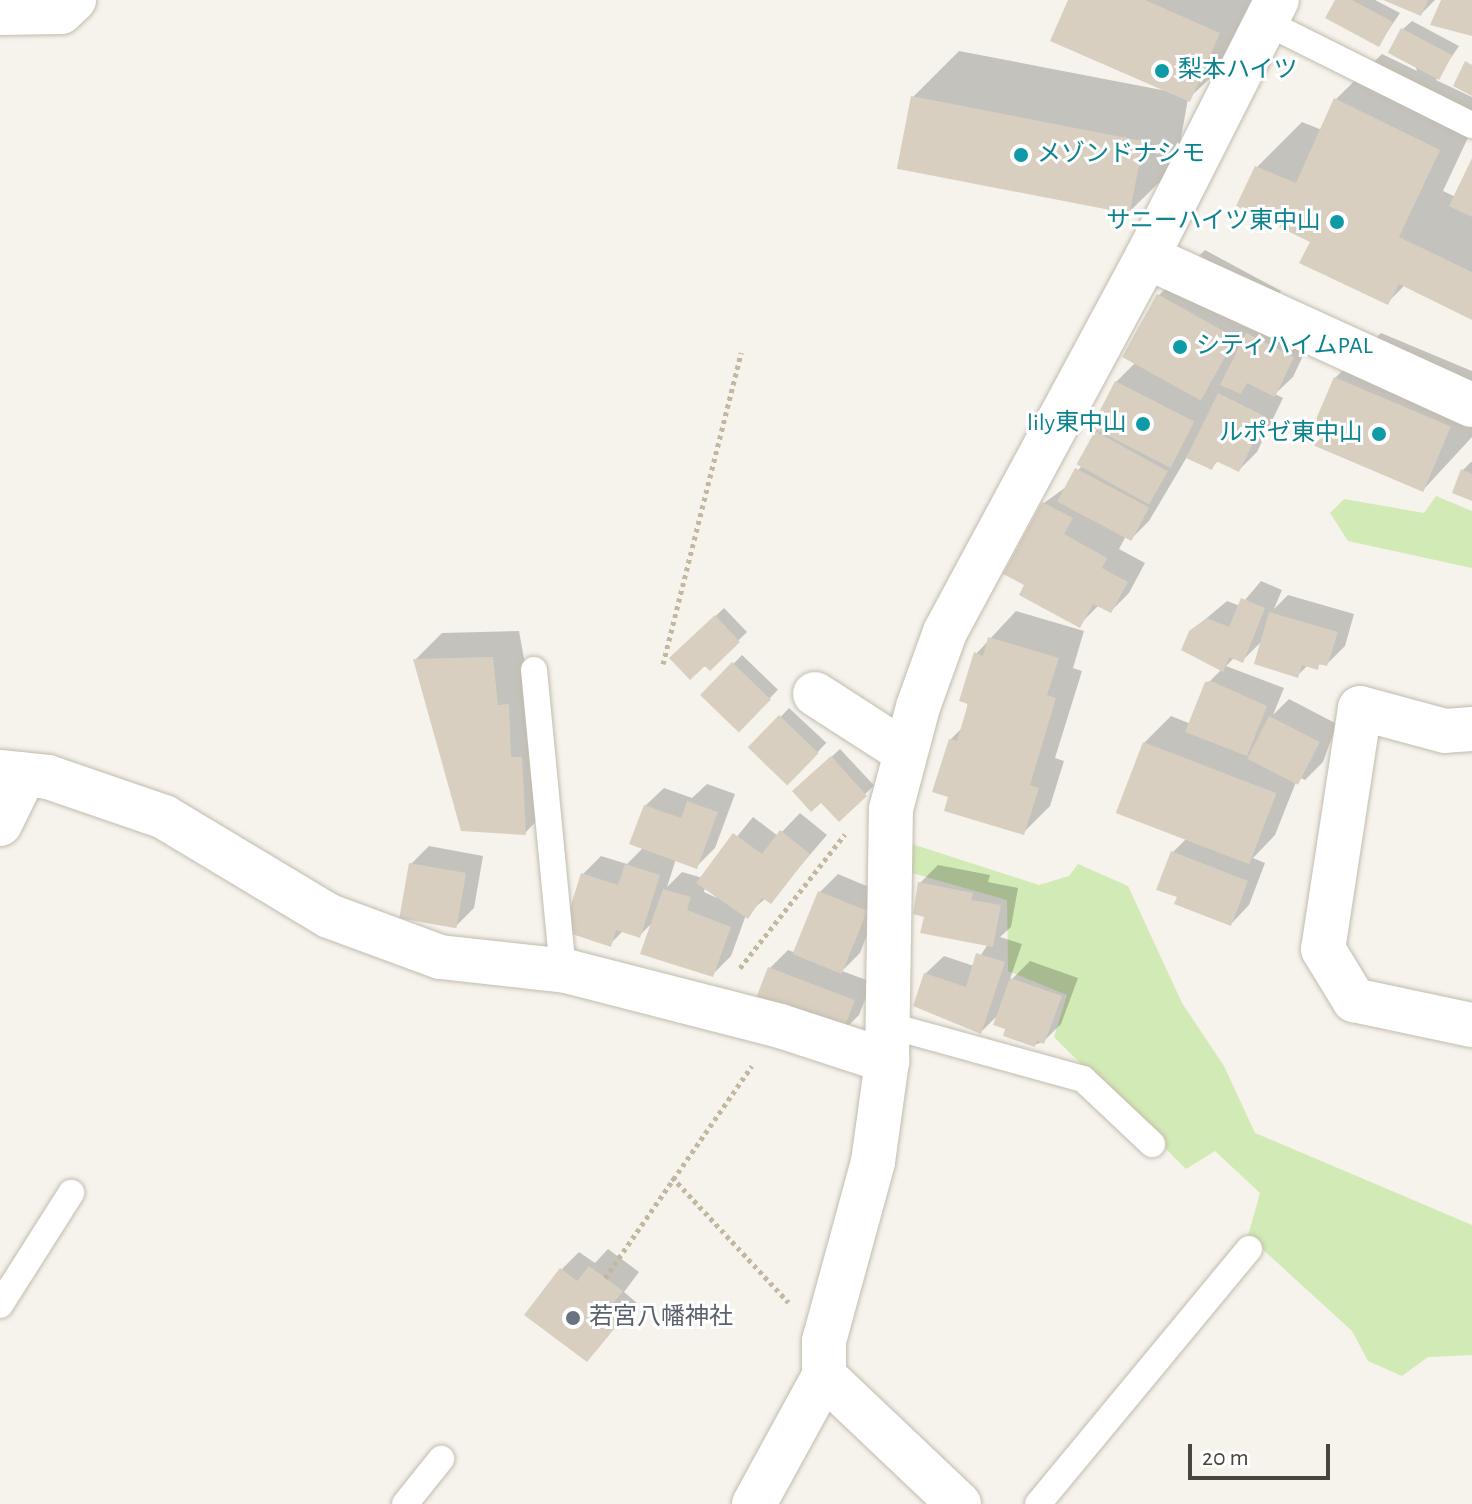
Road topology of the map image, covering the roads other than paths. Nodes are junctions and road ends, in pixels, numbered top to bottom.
1 (74, 0) edge
2 (1271, 11) edge
3 (0, 13) edge
4 (1472, 125) edge
5 (1147, 257) junction
6 (1472, 405) edge
7 (534, 670) dead end
8 (815, 694) dead end
9 (1472, 729) edge
10 (905, 752) junction
11 (12, 774) edge
12 (0, 824) edge
13 (563, 971) junction
14 (1472, 1025) edge
15 (887, 1043) junction
16 (1152, 1144) dead end
17 (71, 1193) dead end
18 (1249, 1249) dead end
19 (0, 1305) edge
20 (824, 1358) junction
21 (441, 1459) dead end
22 (405, 1504) edge
23 (754, 1504) edge
24 (959, 1504) edge
25 (1038, 1504) edge

1 - 3 street
2 - 4 lane
2 - 5 street
5 - 6 street
5 - 10 street
7 - 13 lane
8 - 10 street
9 - 14 street
10 - 15 street
11 - 12 street
11 - 13 street
13 - 15 street
15 - 16 lane
15 - 20 street
17 - 19 lane
18 - 25 lane
20 - 23 street
20 - 24 street
21 - 22 lane

